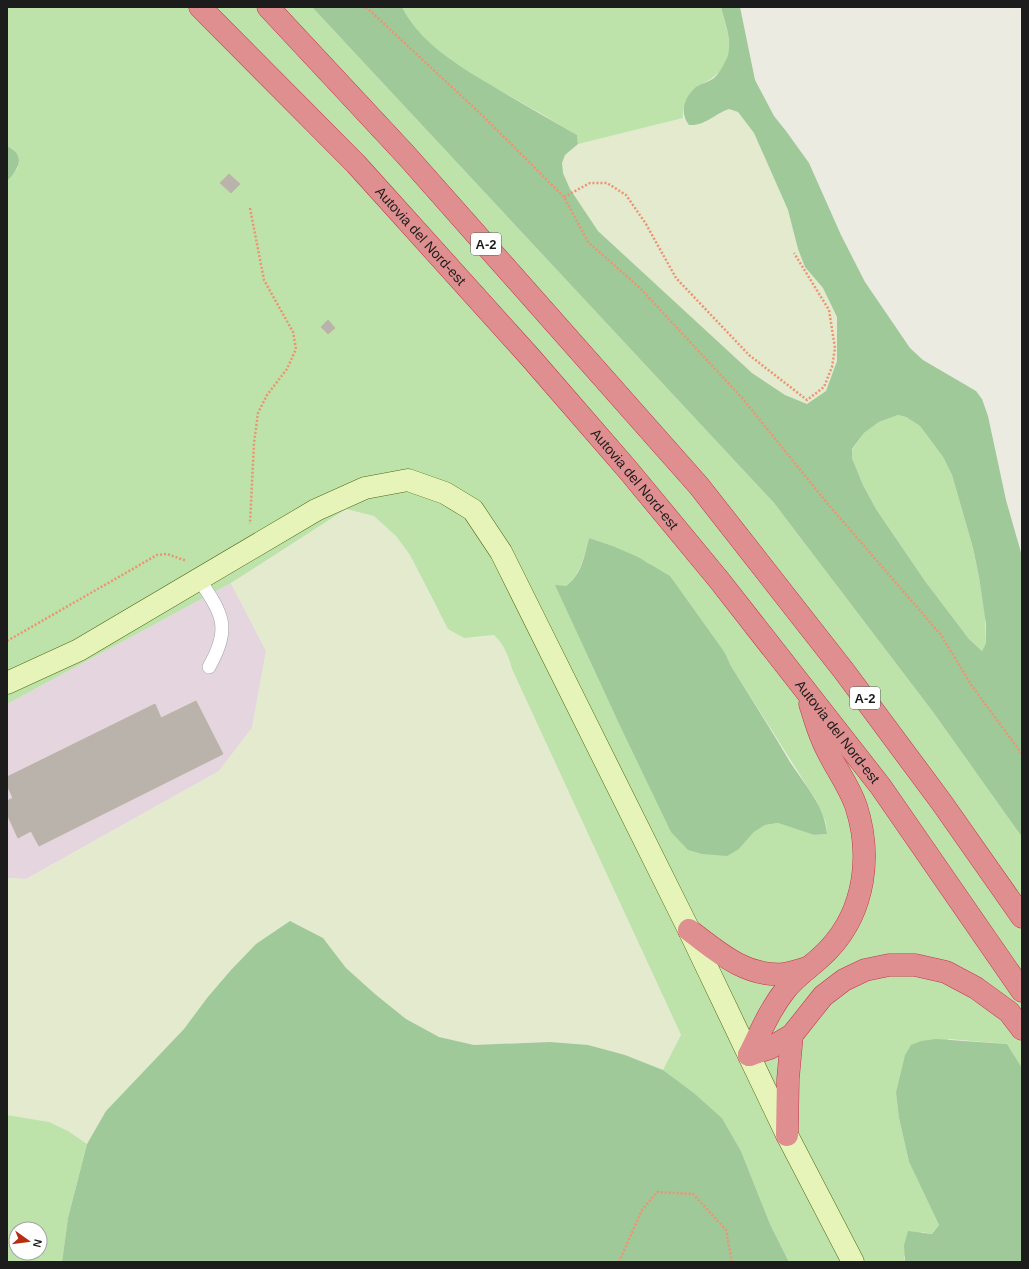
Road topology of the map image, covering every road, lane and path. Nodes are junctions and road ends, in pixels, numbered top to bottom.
1 (200, 7) edge
2 (268, 7) edge
3 (366, 7) edge
4 (564, 197) junction
5 (250, 208) dead end
6 (794, 253) dead end
7 (250, 549) junction
8 (199, 579) junction
9 (7, 641) edge
10 (209, 667) dead end
11 (7, 683) edge
12 (806, 690) junction
13 (1022, 754) edge
14 (1022, 917) edge
15 (689, 930) junction
16 (807, 968) junction
17 (1022, 991) edge
18 (1022, 1029) edge
19 (792, 1035) junction
20 (749, 1055) junction
21 (788, 1135) junction
22 (619, 1262) edge
23 (732, 1262) edge
24 (853, 1262) edge

1 - 12 highway, Autovia del Nord-est
2 - 14 highway, A-2
3 - 4 path
4 - 6 path
4 - 13 path
5 - 7 path
7 - 8 street
7 - 15 street
8 - 9 path
8 - 10 lane
8 - 11 street
12 - 16 highway
12 - 17 highway, Autovia del Nord-est
15 - 16 highway
15 - 20 street
16 - 20 highway
18 - 19 highway
19 - 20 highway
19 - 21 highway
20 - 21 street
21 - 24 street
22 - 23 path

